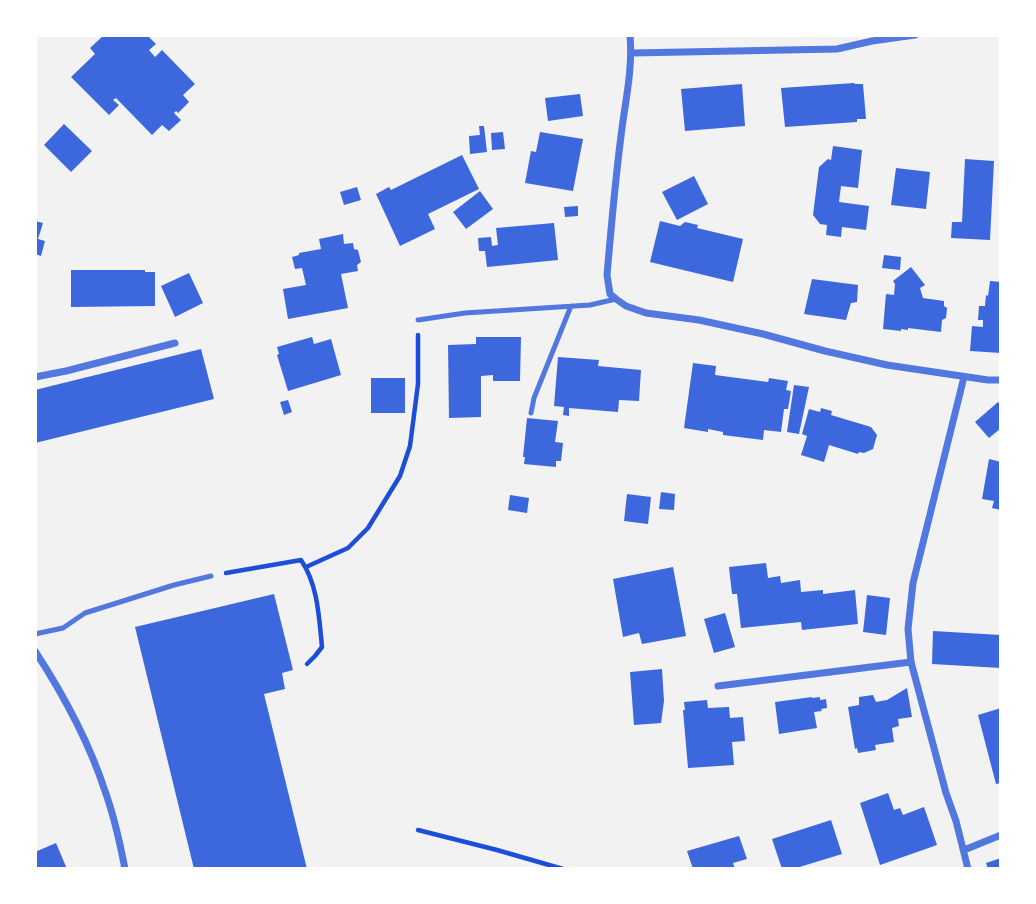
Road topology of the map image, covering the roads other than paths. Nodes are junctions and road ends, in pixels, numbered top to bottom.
1 (630, 35) edge
2 (915, 35) edge
3 (632, 53) junction
4 (616, 299) junction
5 (571, 306) junction
6 (418, 320) road end
7 (175, 343) dead end
8 (35, 377) edge
9 (964, 377) junction
10 (1001, 380) edge
11 (531, 413) dead end
12 (211, 576) road end
13 (35, 634) edge
14 (35, 651) edge
15 (911, 662) junction
16 (718, 686) dead end
17 (1001, 835) edge
18 (964, 850) junction
19 (125, 869) edge
20 (968, 869) edge

1 - 3 street
2 - 3 street
3 - 4 street
4 - 5 lane
4 - 9 street
5 - 6 lane
5 - 11 lane
7 - 8 street
9 - 10 street
9 - 15 street
12 - 13 lane
14 - 19 street
15 - 16 street
15 - 18 street
17 - 18 street
18 - 20 street

